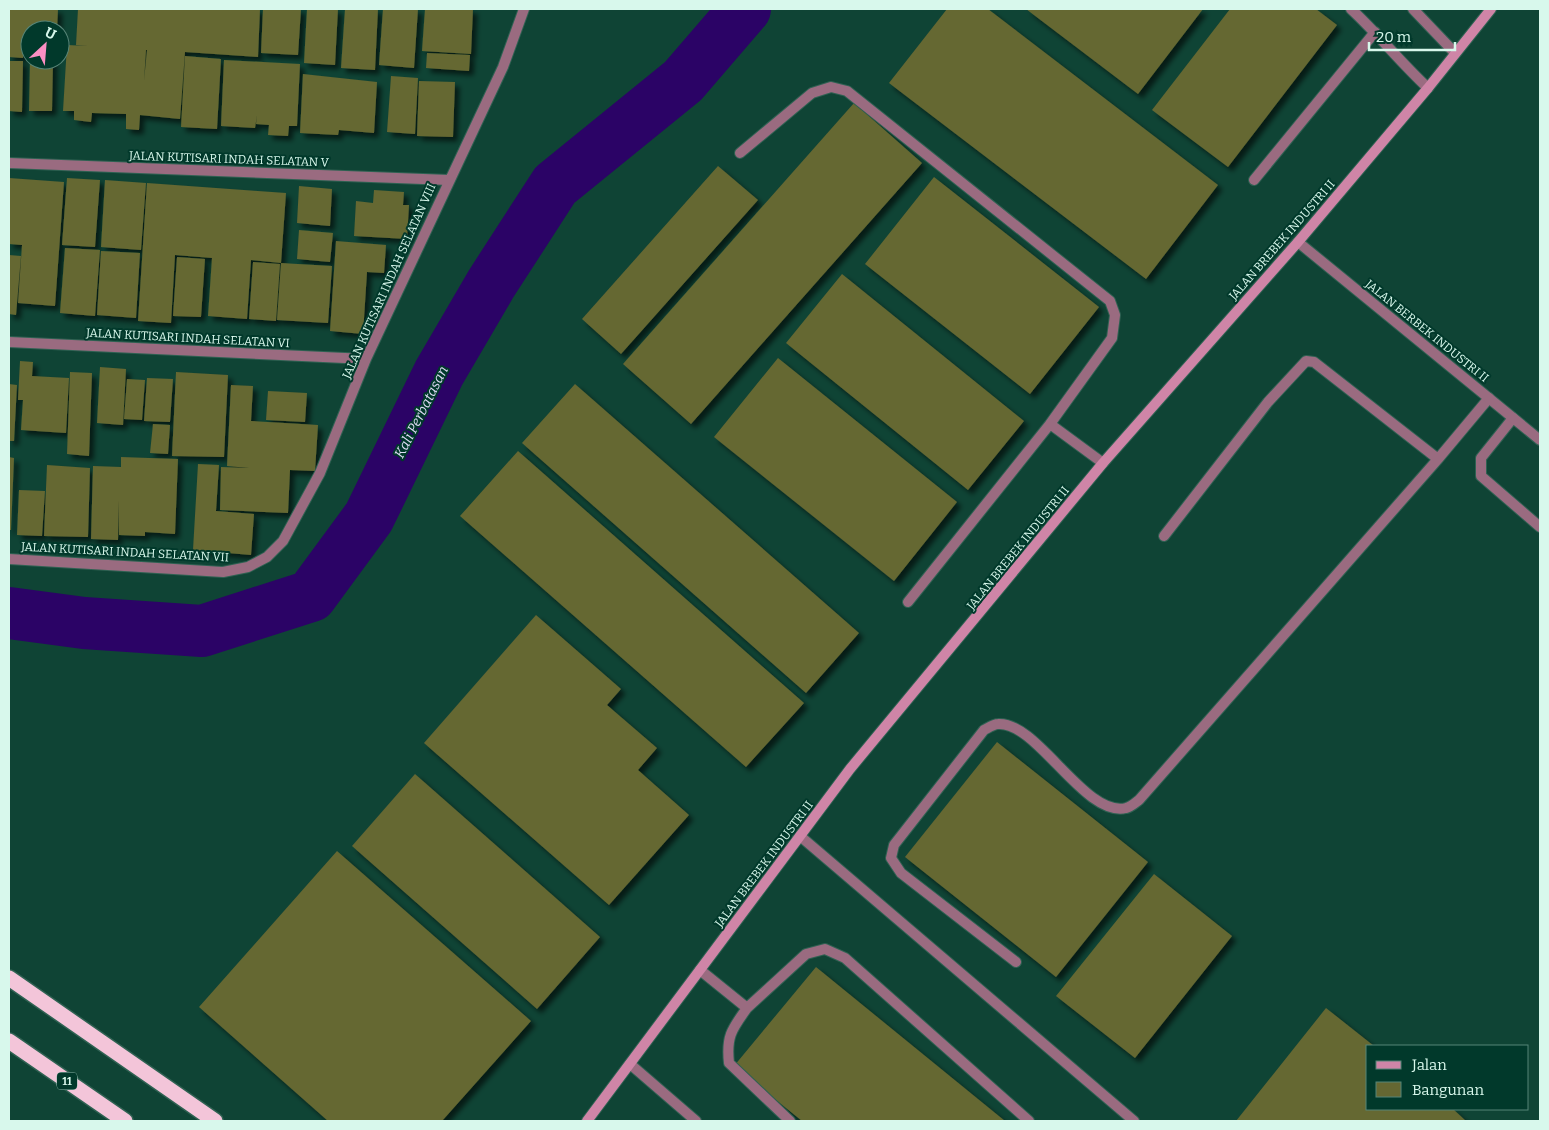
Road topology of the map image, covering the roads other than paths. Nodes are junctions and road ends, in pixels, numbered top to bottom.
1 (524, 9) edge
2 (1351, 9) edge
3 (1413, 9) edge
4 (1490, 9) edge
5 (1376, 32) junction
6 (1455, 53) junction
7 (1428, 88) junction
8 (740, 153) dead end
9 (9, 163) edge
10 (449, 180) junction
11 (1254, 180) dead end
12 (1298, 242) junction
13 (9, 342) edge
14 (366, 359) junction
15 (1490, 398) junction
16 (1513, 418) junction
17 (1050, 424) junction
18 (1540, 440) edge
19 (1438, 459) junction
20 (1104, 463) junction
21 (1540, 526) edge
22 (1164, 536) dead end
23 (268, 557) joint
24 (9, 559) edge
25 (908, 602) dead end
26 (800, 836) junction
27 (1016, 962) dead end
28 (700, 970) junction
29 (9, 978) edge
30 (747, 1008) junction
31 (9, 1041) edge
32 (630, 1064) junction
33 (125, 1121) edge
34 (215, 1121) edge
35 (587, 1121) edge
36 (696, 1121) edge
37 (790, 1121) edge
38 (1029, 1121) edge
39 (1134, 1121) edge

1 - 10 street, JALAN KUTISARI INDAH SELATAN VIII
2 - 5 street
3 - 6 street
4 - 6 street, JALAN BREBEK INDUSTRI II
5 - 7 street
5 - 11 street
6 - 7 street, JALAN BREBEK INDUSTRI II
7 - 12 street, JALAN BREBEK INDUSTRI II
8 - 17 street
9 - 10 street, JALAN KUTISARI INDAH SELATAN V
10 - 14 street, JALAN KUTISARI INDAH SELATAN VIII
12 - 15 street, JALAN BERBEK INDUSTRI II
12 - 20 street, JALAN BREBEK INDUSTRI II
13 - 14 street, JALAN KUTISARI INDAH SELATAN VI
14 - 23 street, JALAN KUTISARI INDAH SELATAN VIII
15 - 16 street, JALAN BERBEK INDUSTRI II
15 - 19 street
16 - 18 street, JALAN BERBEK INDUSTRI II
16 - 21 street
17 - 20 street
17 - 25 street
19 - 22 street
19 - 27 street
20 - 26 street, JALAN BREBEK INDUSTRI II
23 - 24 street, JALAN KUTISARI INDAH SELATAN VII
26 - 28 street, JALAN BREBEK INDUSTRI II
26 - 39 street
28 - 30 street
28 - 32 street, JALAN BREBEK INDUSTRI II
29 - 34 highway
30 - 37 street
30 - 38 street
31 - 33 highway, 11
32 - 35 street, JALAN BREBEK INDUSTRI II
32 - 36 street

